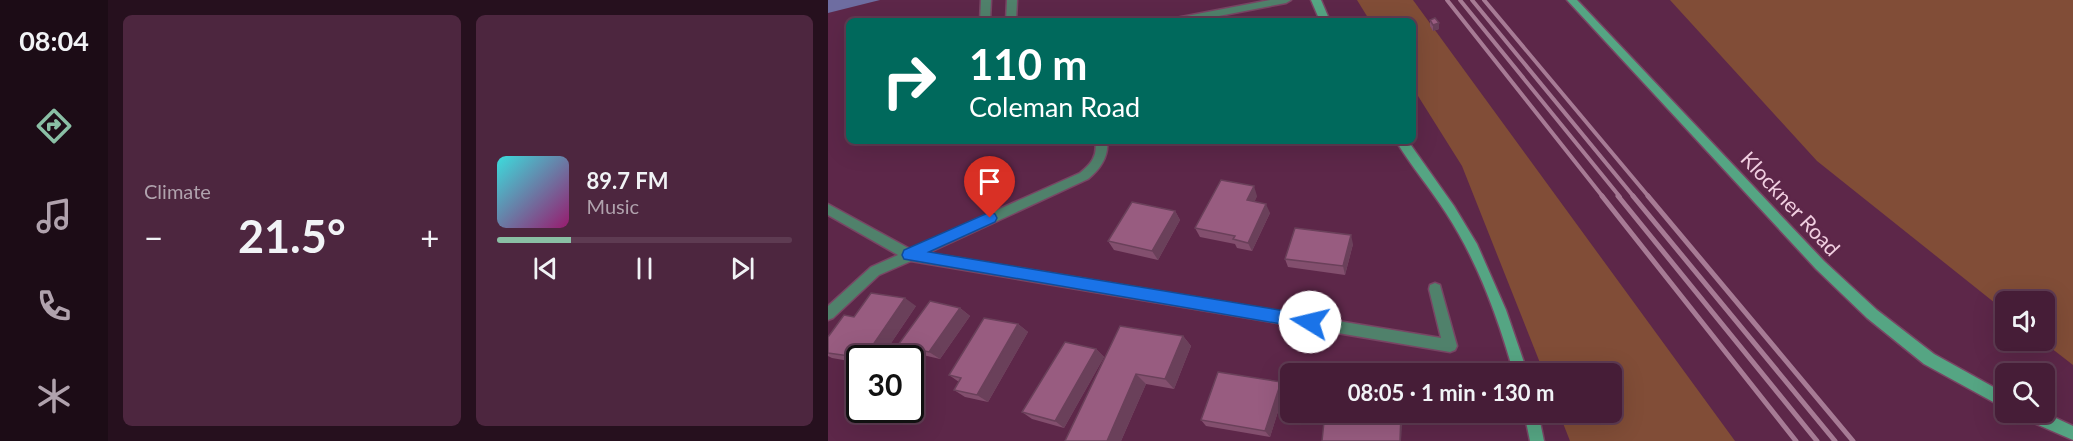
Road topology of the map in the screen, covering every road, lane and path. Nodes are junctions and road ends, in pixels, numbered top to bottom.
1 (986, 0) edge
2 (1012, 0) edge
3 (1286, 0) edge
4 (1316, 0) edge
5 (1572, 0) edge
6 (985, 18) edge
7 (1011, 18) edge
8 (1192, 18) edge
9 (1324, 18) edge
10 (1102, 144) edge
11 (1404, 144) edge
12 (828, 209) edge
13 (909, 255) junction
14 (1435, 289) dead end
15 (828, 314) edge
16 (1517, 363) edge
17 (1995, 396) edge
18 (1533, 423) edge
19 (2050, 423) edge
20 (2073, 433) edge
21 (1537, 441) edge

1 - 6 street
2 - 7 street
3 - 8 street
4 - 9 main road
5 - 17 main road, Klockner Road
10 - 13 street
11 - 16 main road
12 - 13 street
13 - 14 street
13 - 15 street
18 - 21 main road
19 - 20 main road

